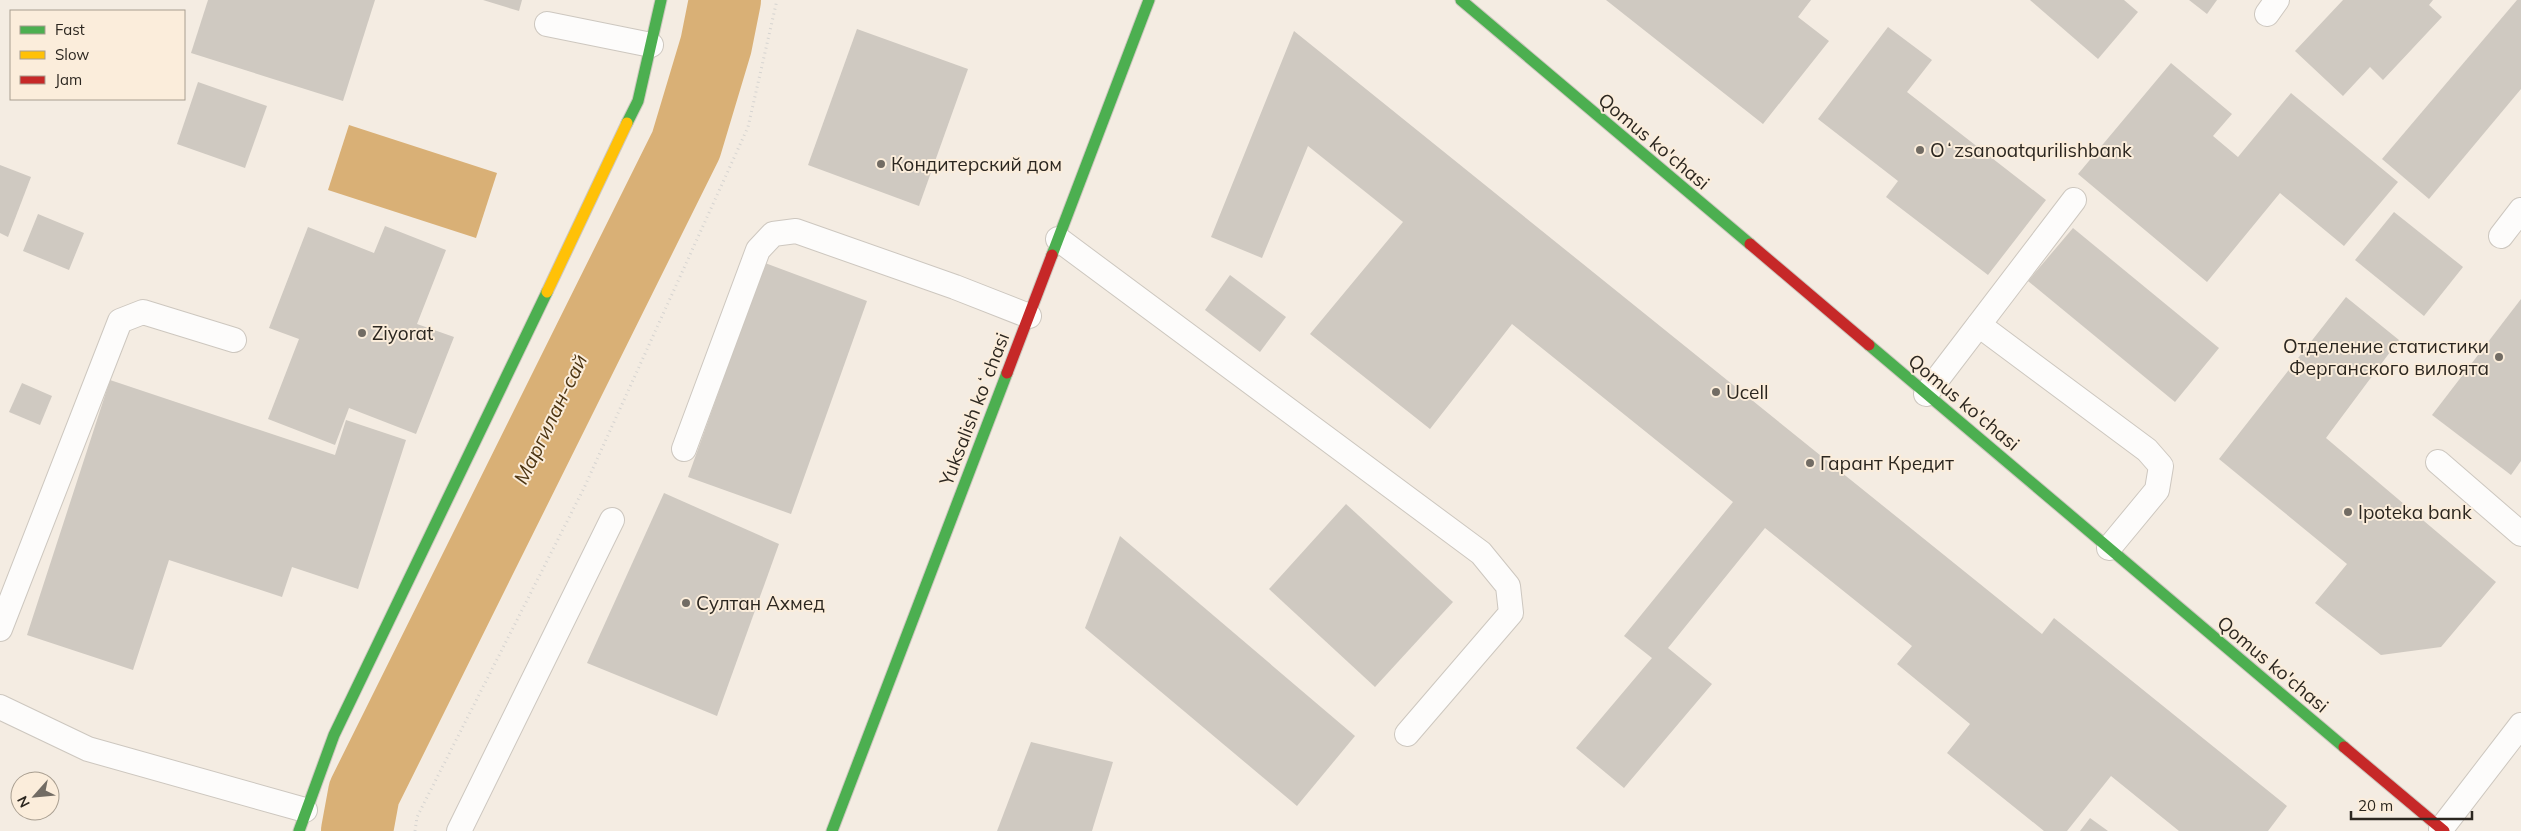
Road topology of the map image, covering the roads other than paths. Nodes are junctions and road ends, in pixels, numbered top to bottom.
1 (661, 0) edge
2 (1149, 0) edge
3 (1461, 0) edge
4 (547, 24) dead end
5 (651, 45) junction
6 (2074, 200) dead end
7 (2521, 210) edge
8 (2501, 236) dead end
9 (1058, 239) junction
10 (1029, 316) junction
11 (1979, 325) junction
12 (234, 340) dead end
13 (1926, 394) junction
14 (684, 449) dead end
15 (2438, 462) dead end
16 (612, 520) dead end
17 (2521, 534) edge
18 (2109, 548) junction
19 (0, 629) edge
20 (0, 707) edge
21 (2521, 725) edge
22 (1407, 734) dead end
23 (302, 821) edge
24 (2442, 830) edge
25 (459, 831) edge
26 (832, 831) edge

1 - 5 street
2 - 9 street, Yuksalish koʻchasi
3 - 13 street, Qomus ko'chasi
4 - 5 lane
5 - 23 street
6 - 11 lane
7 - 8 lane
9 - 10 street, Yuksalish koʻchasi
9 - 22 lane
10 - 14 lane
10 - 26 street, Yuksalish koʻchasi
11 - 13 lane
11 - 18 lane
12 - 19 lane
13 - 18 street, Qomus ko'chasi
15 - 17 lane
16 - 25 lane
18 - 24 street, Qomus ko'chasi
20 - 23 lane
21 - 24 lane

